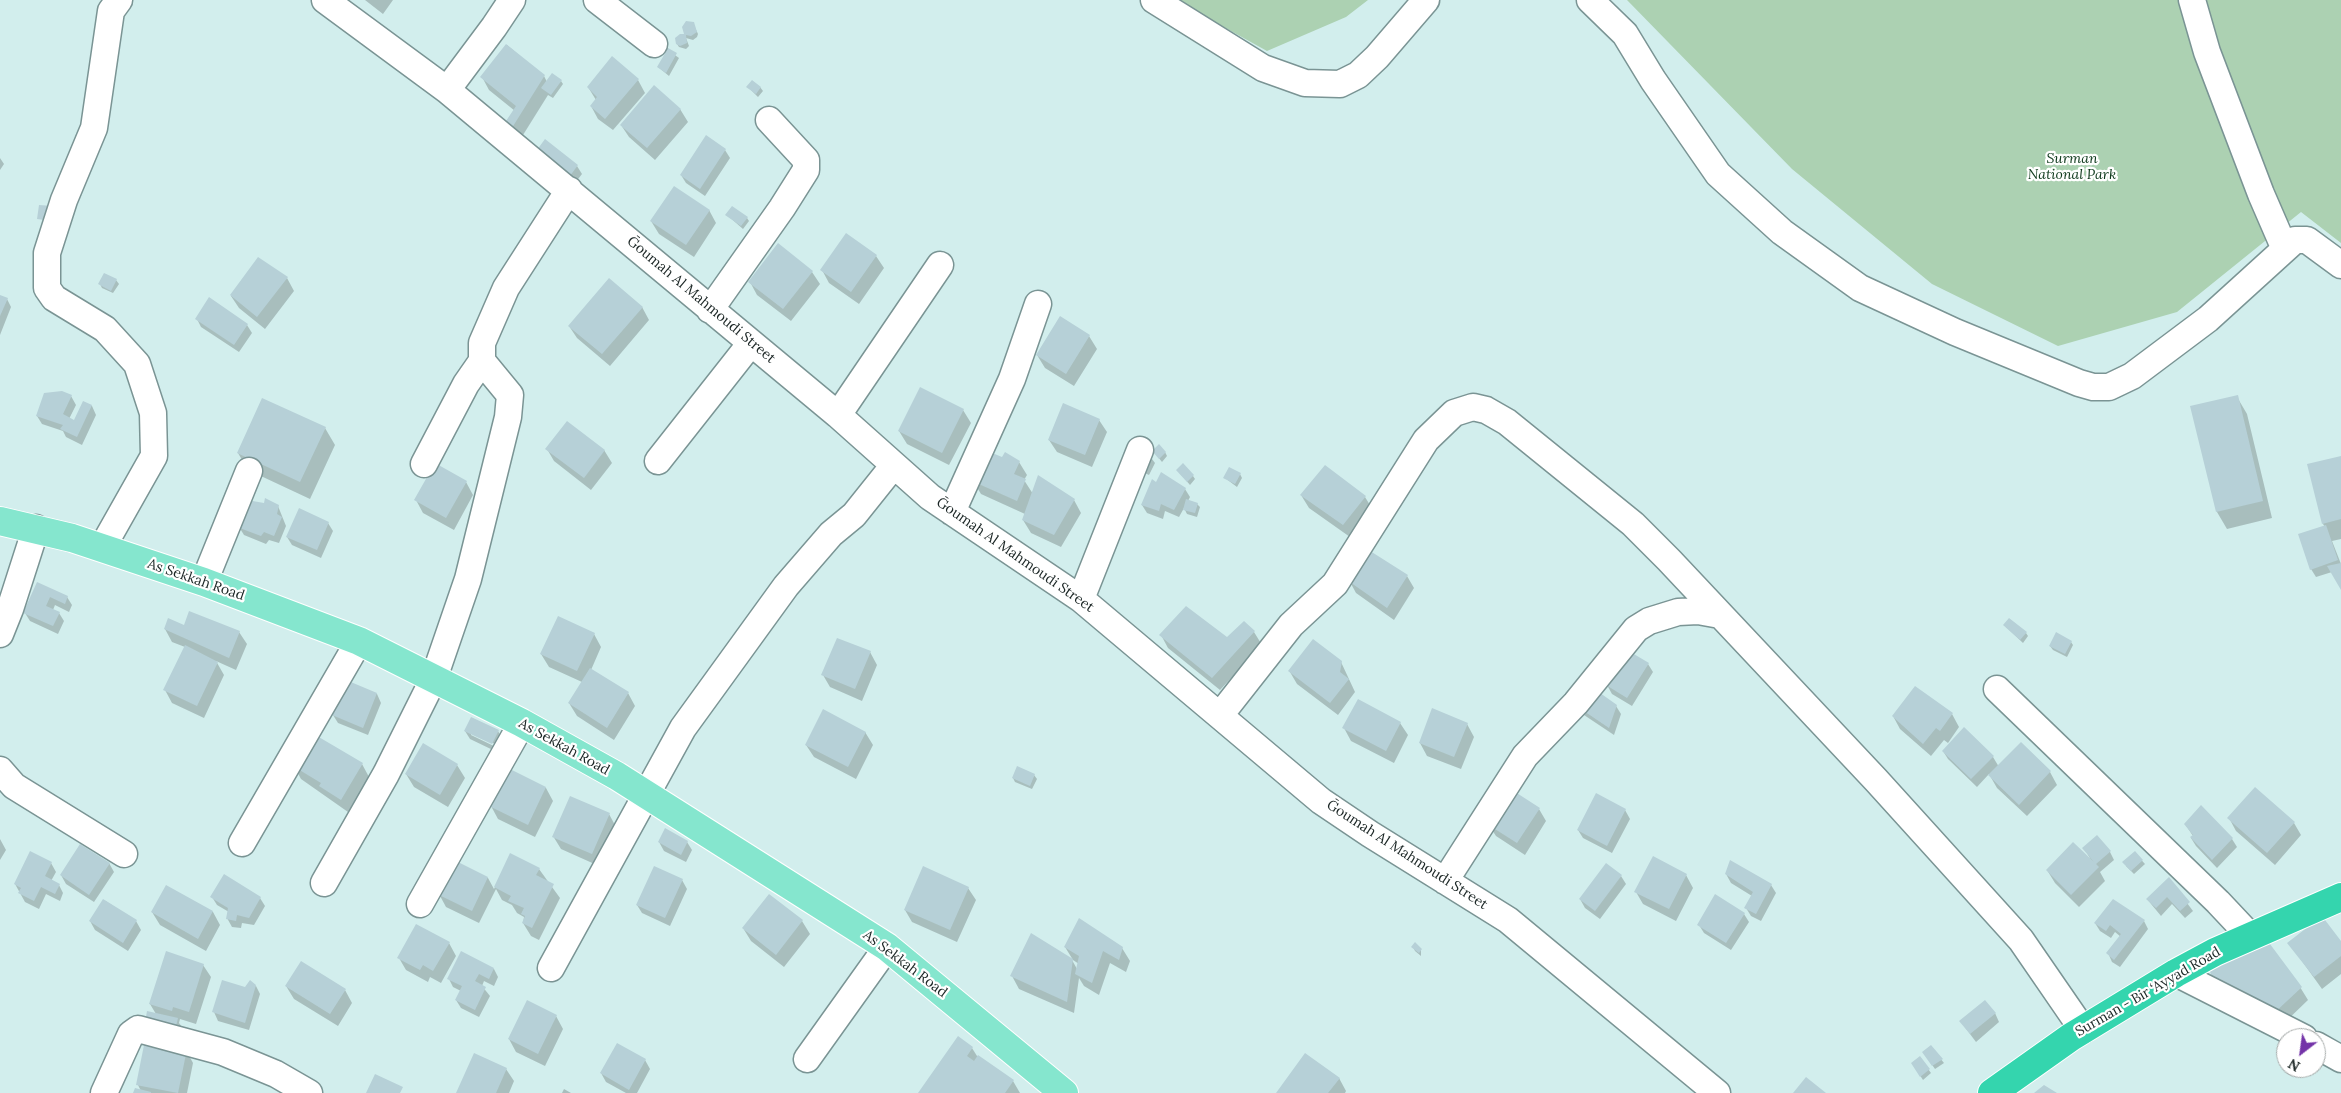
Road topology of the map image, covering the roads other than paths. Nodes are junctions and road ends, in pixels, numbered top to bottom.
1 (119, 0) edge
2 (325, 0) edge
3 (512, 0) edge
4 (597, 0) edge
5 (1154, 0) edge
6 (1426, 0) edge
7 (1590, 0) edge
8 (2192, 0) edge
9 (654, 44) dead end
10 (447, 90) junction
11 (769, 120) dead end
12 (569, 190) junction
13 (2284, 247) junction
14 (940, 265) dead end
15 (2341, 265) edge
16 (1038, 304) dead end
17 (710, 310) junction
18 (751, 343) junction
19 (482, 361) junction
20 (838, 415) junction
21 (1140, 450) dead end
22 (658, 461) dead end
23 (424, 464) dead end
24 (894, 465) junction
25 (248, 471) dead end
26 (952, 512) junction
27 (0, 521) edge
28 (36, 528) junction
29 (102, 548) junction
30 (204, 582) junction
31 (1081, 599) junction
32 (1720, 615) junction
33 (0, 634) edge
34 (359, 641) junction
35 (434, 678) junction
36 (1997, 689) dead end
37 (1221, 714) junction
38 (522, 723) junction
39 (0, 770) edge
40 (645, 794) junction
41 (242, 843) dead end
42 (124, 854) dead end
43 (1445, 881) junction
44 (324, 883) dead end
45 (2341, 897) edge
46 (420, 904) dead end
47 (2250, 936) junction
48 (887, 947) junction
49 (551, 968) dead end
50 (2176, 973) junction
51 (2284, 1028) edge
52 (2083, 1030) junction
53 (2326, 1050) edge
54 (2341, 1058) edge
55 (807, 1059) dead end
56 (104, 1093) edge
57 (309, 1093) edge
58 (1064, 1093) edge
59 (1717, 1093) edge
60 (1992, 1093) edge

1 - 29 street
2 - 10 street, Ḡoumah Al Mahmoudi Street
3 - 10 street
4 - 9 street
5 - 6 street
7 - 13 street
8 - 13 street
10 - 12 street, Ḡoumah Al Mahmoudi Street
11 - 17 street
12 - 17 street, Ḡoumah Al Mahmoudi Street
12 - 19 street
13 - 15 street
14 - 20 street
16 - 26 street
17 - 18 street, Ḡoumah Al Mahmoudi Street
18 - 20 street, Ḡoumah Al Mahmoudi Street
18 - 22 street
19 - 23 street
19 - 35 street
20 - 24 street, Ḡoumah Al Mahmoudi Street
21 - 31 street
24 - 26 street, Ḡoumah Al Mahmoudi Street
24 - 40 street
25 - 30 street
26 - 31 street, Ḡoumah Al Mahmoudi Street
27 - 28 main road, As Sekkah Road
28 - 29 main road, As Sekkah Road
28 - 33 street
29 - 30 main road, As Sekkah Road
30 - 34 main road, As Sekkah Road
31 - 37 street, Ḡoumah Al Mahmoudi Street
32 - 37 street
32 - 43 street
32 - 52 street
34 - 35 main road, As Sekkah Road
34 - 41 street
35 - 38 main road, As Sekkah Road
35 - 44 street
36 - 47 street
37 - 43 street, Ḡoumah Al Mahmoudi Street
38 - 40 main road, As Sekkah Road
38 - 46 street
39 - 42 street
40 - 48 main road, As Sekkah Road
40 - 49 street
43 - 59 street, Ḡoumah Al Mahmoudi Street
45 - 47 highway, Surman - Bir ‘Ayyad Road
47 - 50 highway, Surman - Bir ‘Ayyad Road
48 - 55 street
48 - 58 main road, As Sekkah Road
50 - 51 street
50 - 52 highway, Surman - Bir ‘Ayyad Road
52 - 60 highway, Surman - Bir ‘Ayyad Road
53 - 54 street
56 - 57 street

